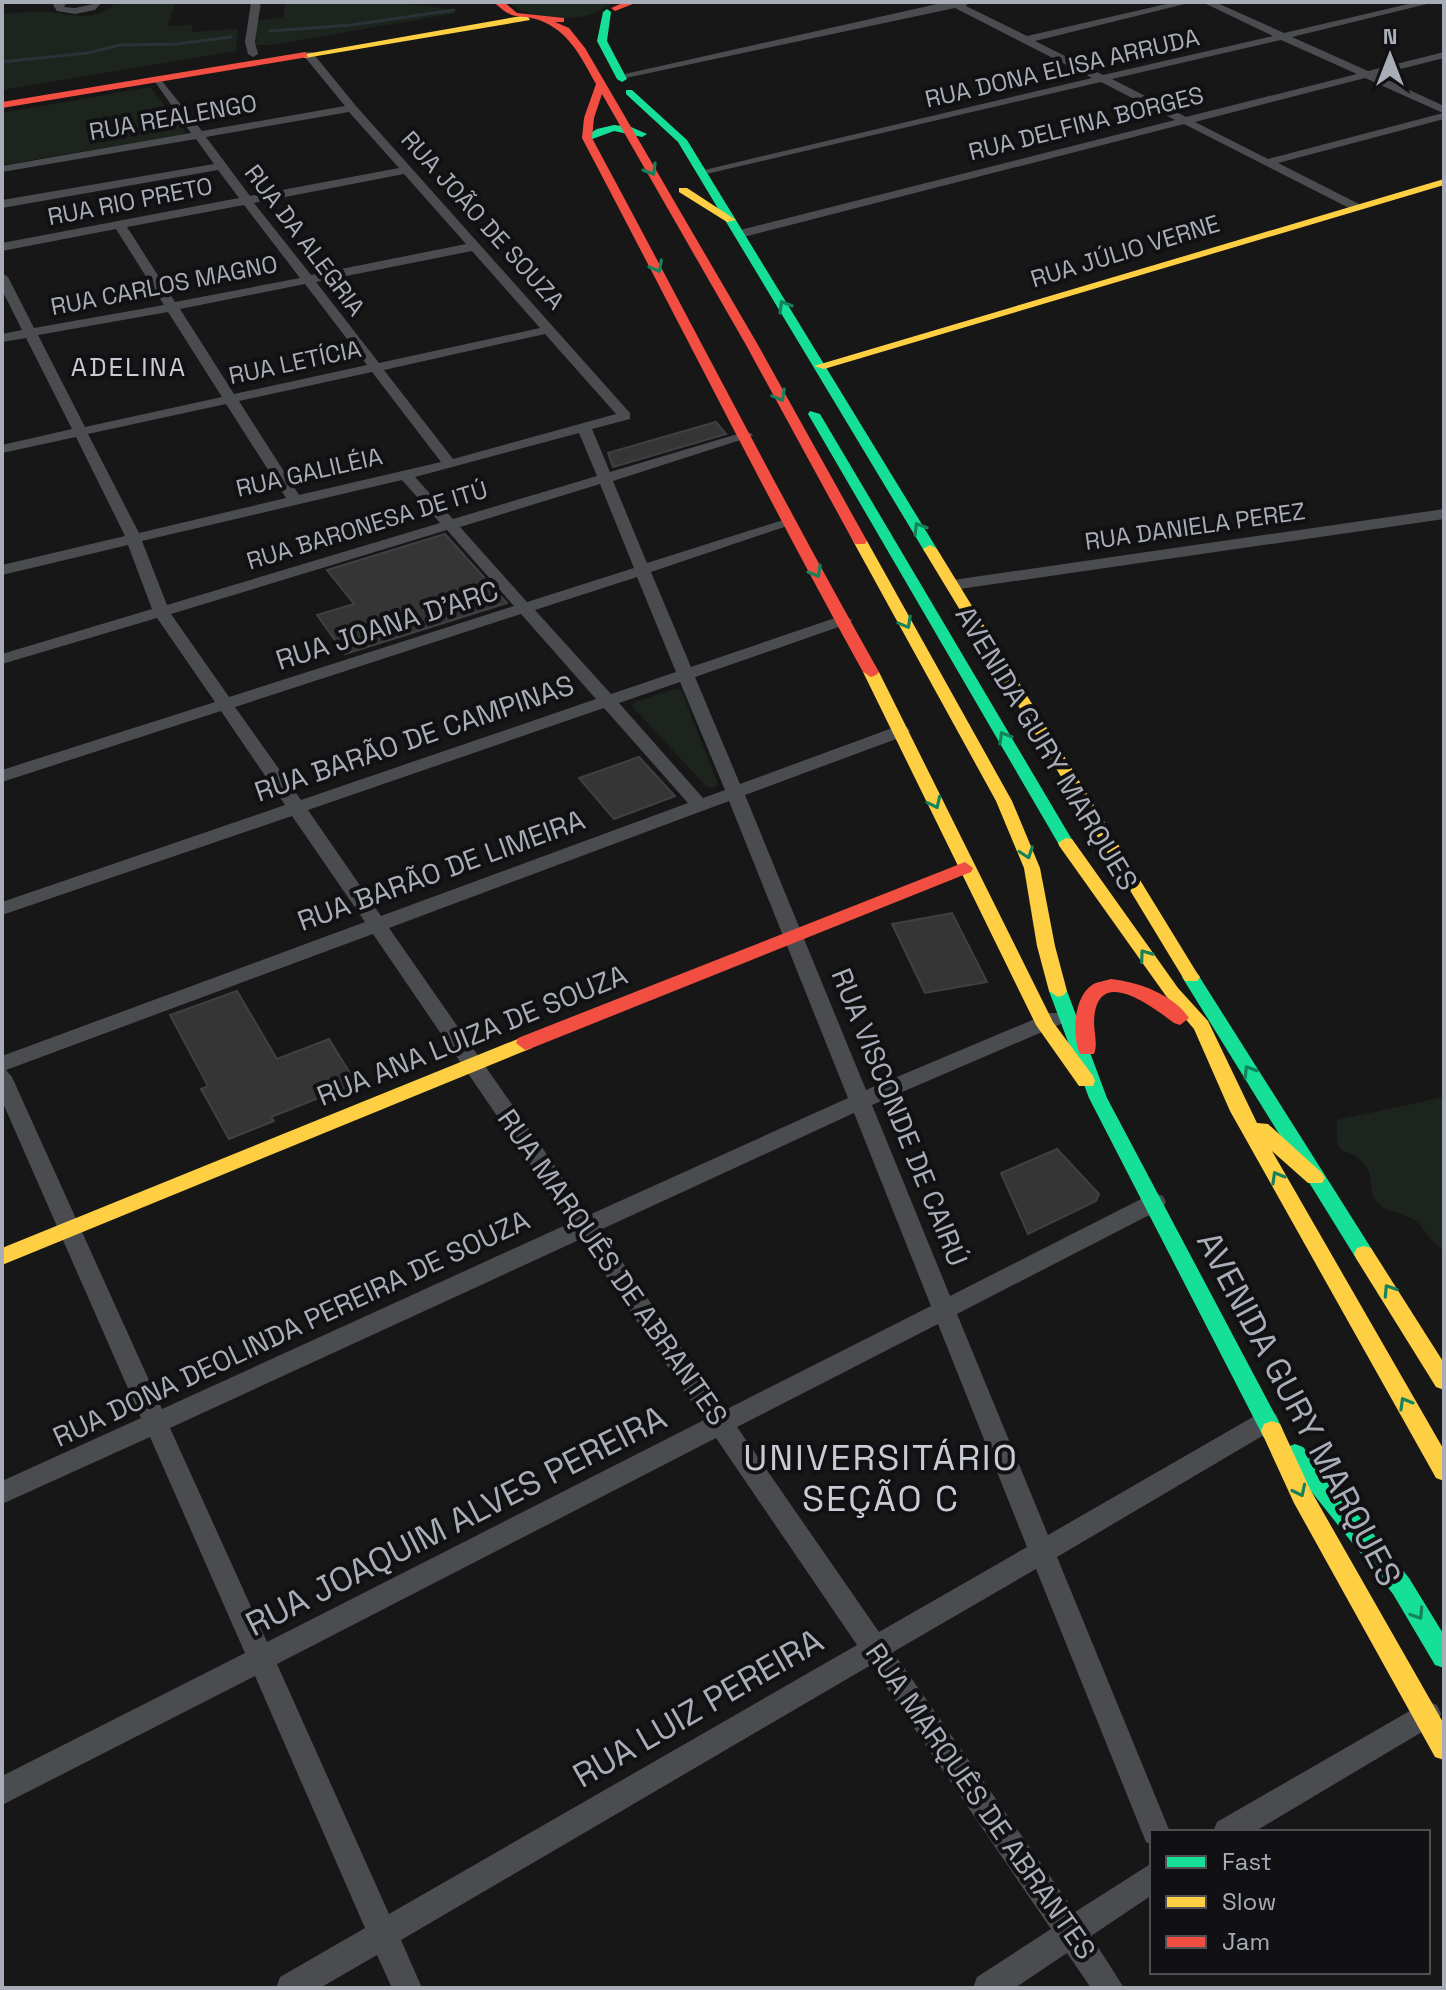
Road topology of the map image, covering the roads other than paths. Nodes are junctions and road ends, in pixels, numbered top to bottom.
1 (62, 2) edge
2 (97, 2) edge
3 (256, 2) edge
4 (497, 2) edge
5 (634, 2) edge
6 (971, 2) edge
7 (1188, 2) edge
8 (1207, 2) edge
9 (1430, 2) edge
10 (954, 4) edge
11 (614, 7) edge
12 (535, 19) junction
13 (1282, 36) junction
14 (1024, 40) junction
15 (253, 54) junction
16 (308, 54) junction
17 (1444, 55) edge
18 (214, 69) junction
19 (161, 75) junction
20 (1366, 75) junction
21 (1101, 79) junction
22 (601, 83) junction
23 (625, 84) junction
24 (2, 95) edge
25 (2, 105) edge
26 (352, 108) junction
27 (1444, 113) edge
28 (1184, 121) junction
29 (626, 128) junction
30 (198, 135) junction
31 (587, 138) junction
32 (663, 157) junction
33 (1265, 163) junction
34 (221, 166) junction
35 (2, 169) edge
36 (408, 170) junction
37 (702, 172) junction
38 (1444, 182) edge
39 (683, 190) junction
40 (247, 201) junction
41 (2, 204) edge
42 (1355, 207) junction
43 (120, 225) junction
44 (736, 227) junction
45 (476, 246) junction
46 (2, 247) edge
47 (2, 277) edge
48 (308, 280) junction
49 (172, 307) junction
50 (551, 329) junction
51 (30, 332) junction
52 (768, 336) dead end
53 (2, 338) edge
54 (820, 366) junction
55 (374, 368) junction
56 (230, 399) junction
57 (807, 402) dead end
58 (625, 416) joint
59 (584, 427) junction
60 (79, 432) junction
61 (746, 436) junction
62 (2, 449) edge
63 (450, 464) junction
64 (405, 474) junction
65 (604, 478) junction
66 (294, 500) junction
67 (1444, 514) edge
68 (788, 523) junction
69 (449, 525) junction
70 (133, 537) junction
71 (2, 570) edge
72 (643, 570) junction
73 (953, 585) junction
74 (523, 608) junction
75 (161, 611) junction
76 (844, 620) junction
77 (2, 659) edge
78 (686, 674) junction
79 (606, 701) junction
80 (224, 704) junction
81 (901, 731) junction
82 (2, 776) edge
83 (734, 792) junction
84 (700, 805) junction
85 (297, 808) junction
86 (965, 868) junction
87 (2, 909) edge
88 (374, 924) junction
89 (793, 934) junction
90 (1090, 995) junction
91 (1206, 1002) junction
92 (1054, 1019) junction
93 (1202, 1026) junction
94 (1216, 1054) junction
95 (2, 1064) edge
96 (473, 1064) junction
97 (2, 1077) edge
98 (1098, 1098) junction
99 (858, 1102) junction
100 (1240, 1111) junction
101 (1315, 1178) junction
102 (1155, 1202) junction
103 (585, 1227) junction
104 (70, 1229) junction
105 (2, 1257) edge
106 (946, 1309) junction
107 (1444, 1381) edge
108 (1267, 1421) junction
109 (156, 1423) junction
110 (721, 1424) junction
111 (1444, 1471) edge
112 (2, 1493) edge
113 (1042, 1552) junction
114 (876, 1648) junction
115 (1444, 1657) edge
116 (261, 1659) junction
117 (1427, 1714) junction
118 (1444, 1748) edge
119 (2, 1791) edge
120 (1155, 1830) edge
121 (1230, 1830) edge
122 (1150, 1879) edge
123 (1071, 1932) junction
124 (383, 1934) junction
125 (291, 1988) edge
126 (407, 1988) edge
127 (988, 1988) edge
128 (1109, 1988) edge

1 - 2 street
3 - 15 street
4 - 12 main road, AVENIDA GURY MARQUES
4 - 15 main road
5 - 11 main road
6 - 10 street
7 - 14 street
8 - 13 street
9 - 13 street, RUA DONA ELISA ARRUDA
10 - 14 street
10 - 23 street
11 - 12 main road
11 - 23 main road, AVENIDA GURY MARQUES
12 - 16 main road
12 - 22 main road, AVENIDA GURY MARQUES
13 - 20 street
13 - 21 street, RUA DONA ELISA ARRUDA
14 - 21 street
15 - 18 main road
15 - 19 main road
16 - 18 main road
16 - 26 street, RUA JOÃO DE SOUZA
17 - 20 street, RUA DELFINA BORGES
18 - 19 main road
19 - 24 main road
19 - 25 main road
19 - 30 street, RUA DA ALEGRIA
20 - 27 street
20 - 28 street, RUA DELFINA BORGES
21 - 28 street
21 - 37 street, RUA DONA ELISA ARRUDA
22 - 29 main road, AVENIDA GURY MARQUES
22 - 31 main road
23 - 32 main road, AVENIDA GURY MARQUES
23 - 37 main road, AVENIDA GURY MARQUES
26 - 30 street, RUA REALENGO
26 - 36 street, RUA JOÃO DE SOUZA
27 - 33 street
28 - 33 street
28 - 44 street, RUA DELFINA BORGES
29 - 31 main road
29 - 32 main road
29 -> 92 main road, AVENIDA GURY MARQUES
30 - 34 street, RUA DA ALEGRIA
30 - 35 street, RUA REALENGO
31 -> 61 main road, AVENIDA GURY MARQUES
32 - 39 main road, AVENIDA GURY MARQUES
33 - 42 street
34 - 40 street, RUA DA ALEGRIA
34 - 41 street
36 - 40 street, RUA RIO PRETO
36 - 45 street, RUA JOÃO DE SOUZA
37 - 44 main road, AVENIDA GURY MARQUES
38 - 42 main road, RUA JÚLIO VERNE
39 - 44 main road
39 - 52 main road, AVENIDA GURY MARQUES
40 - 43 street, RUA RIO PRETO
40 - 48 street, RUA DA ALEGRIA
42 - 54 main road, RUA JÚLIO VERNE
43 - 46 street, RUA RIO PRETO
43 - 49 street
54 -> 44 main road, AVENIDA GURY MARQUES
45 - 48 street, RUA CARLOS MAGNO
45 - 50 street, RUA JOÃO DE SOUZA
47 - 51 street, RUA MARQUÊS DE ABRANTES
48 - 49 street, RUA CARLOS MAGNO
48 - 55 street, RUA DA ALEGRIA
49 - 51 street, RUA CARLOS MAGNO
49 - 56 street
50 - 55 street, RUA LETÍCIA
50 - 58 street, RUA JOÃO DE SOUZA
51 - 53 street, RUA CARLOS MAGNO
51 - 60 street, RUA MARQUÊS DE ABRANTES
73 -> 54 main road, AVENIDA GURY MARQUES
55 - 56 street, RUA LETÍCIA
55 - 63 street, RUA DA ALEGRIA
56 - 60 street, RUA LETÍCIA
56 - 66 street
93 -> 57 main road, AVENIDA GURY MARQUES
58 - 59 street, RUA GALILÉIA
59 - 63 street, RUA GALILÉIA
59 - 65 street, RUA VISCONDE DE CAIRÚ
60 - 62 street, RUA LETÍCIA
60 - 70 street, RUA MARQUÊS DE ABRANTES
61 - 65 street, RUA BARONESA DE ITÚ
61 - 68 main road, AVENIDA GURY MARQUES
63 - 64 street, RUA GALILÉIA
64 - 66 street, RUA GALILÉIA
64 - 69 street
65 - 69 street, RUA BARONESA DE ITÚ
65 - 72 street, RUA VISCONDE DE CAIRÚ
66 - 70 street, RUA GALILÉIA
67 - 73 street, RUA DANIELA PEREZ
68 - 72 street, RUA JOANA D'ARC
68 -> 76 main road, AVENIDA GURY MARQUES
69 - 74 street
69 - 75 street, RUA BARONESA DE ITÚ
70 - 71 street, RUA GALILÉIA
70 - 75 street, RUA MARQUÊS DE ABRANTES
72 - 74 street, RUA JOANA D'ARC
72 - 78 street, RUA VISCONDE DE CAIRÚ
73 - 91 main road, AVENIDA GURY MARQUES
74 - 79 street
74 - 80 street, RUA JOANA D'ARC
75 - 77 street, RUA BARONESA DE ITÚ
75 - 80 street, RUA MARQUÊS DE ABRANTES
76 - 78 street, RUA BARÃO DE CAMPINAS
76 - 81 main road, AVENIDA GURY MARQUES
78 - 79 street, RUA BARÃO DE CAMPINAS
78 - 83 street, RUA VISCONDE DE CAIRÚ
79 - 84 street
79 - 85 street, RUA BARÃO DE CAMPINAS
80 - 82 street, RUA JOANA D'ARC
80 - 85 street, RUA MARQUÊS DE ABRANTES
81 - 83 street, RUA BARÃO DE LIMEIRA
81 -> 86 main road, AVENIDA GURY MARQUES
83 - 84 street, RUA BARÃO DE LIMEIRA
83 - 89 street, RUA VISCONDE DE CAIRÚ
84 - 88 street, RUA BARÃO DE LIMEIRA
85 - 87 street, RUA BARÃO DE CAMPINAS
85 - 88 street, RUA MARQUÊS DE ABRANTES
86 - 89 main road, RUA ANA LUIZA DE SOUZA
86 - 92 main road, AVENIDA GURY MARQUES
88 - 95 street, RUA BARÃO DE LIMEIRA
88 - 96 street, RUA MARQUÊS DE ABRANTES
89 - 96 main road, RUA ANA LUIZA DE SOUZA
89 - 99 street, RUA VISCONDE DE CAIRÚ
90 - 92 street, RUA DONA DEOLINDA PEREIRA DE SOUZA
90 - 94 main road
90 - 98 main road
91 - 93 main road
101 -> 91 main road, AVENIDA GURY MARQUES
92 - 98 main road, AVENIDA GURY MARQUES
92 - 99 street, RUA DONA DEOLINDA PEREIRA DE SOUZA
93 - 94 main road, AVENIDA GURY MARQUES
94 - 100 main road, AVENIDA GURY MARQUES
96 - 103 street, RUA MARQUÊS DE ABRANTES
96 - 104 main road, RUA ANA LUIZA DE SOUZA
97 - 104 street
98 - 102 main road, AVENIDA GURY MARQUES
99 - 103 street, RUA DONA DEOLINDA PEREIRA DE SOUZA
99 - 106 street, RUA VISCONDE DE CAIRÚ
100 - 101 main road
111 -> 100 main road, AVENIDA GURY MARQUES
107 -> 101 main road, AVENIDA GURY MARQUES
102 - 106 street, RUA JOAQUIM ALVES PEREIRA
102 - 108 main road, AVENIDA GURY MARQUES
103 - 109 street, RUA DONA DEOLINDA PEREIRA DE SOUZA
103 - 110 street, RUA MARQUÊS DE ABRANTES
104 - 105 main road, RUA ANA LUIZA DE SOUZA
104 - 109 street
106 - 110 street, RUA JOAQUIM ALVES PEREIRA
106 - 113 street, RUA VISCONDE DE CAIRÚ
108 - 113 street, RUA LUIZ PEREIRA
108 -> 115 main road
108 -> 117 main road, AVENIDA GURY MARQUES
109 - 112 street, RUA DONA DEOLINDA PEREIRA DE SOUZA
109 - 116 street
110 - 114 street, RUA MARQUÊS DE ABRANTES
110 - 116 street, RUA JOAQUIM ALVES PEREIRA
113 - 114 street, RUA LUIZ PEREIRA
113 - 120 street, RUA VISCONDE DE CAIRÚ
114 - 123 street, RUA MARQUÊS DE ABRANTES
114 - 124 street, RUA LUIZ PEREIRA
116 - 119 street, RUA JOAQUIM ALVES PEREIRA
116 - 124 street
117 - 118 main road, AVENIDA GURY MARQUES
117 - 121 street
122 - 123 street
123 - 127 street
123 - 128 street, RUA MARQUÊS DE ABRANTES
124 - 125 street, RUA LUIZ PEREIRA
124 - 126 street

